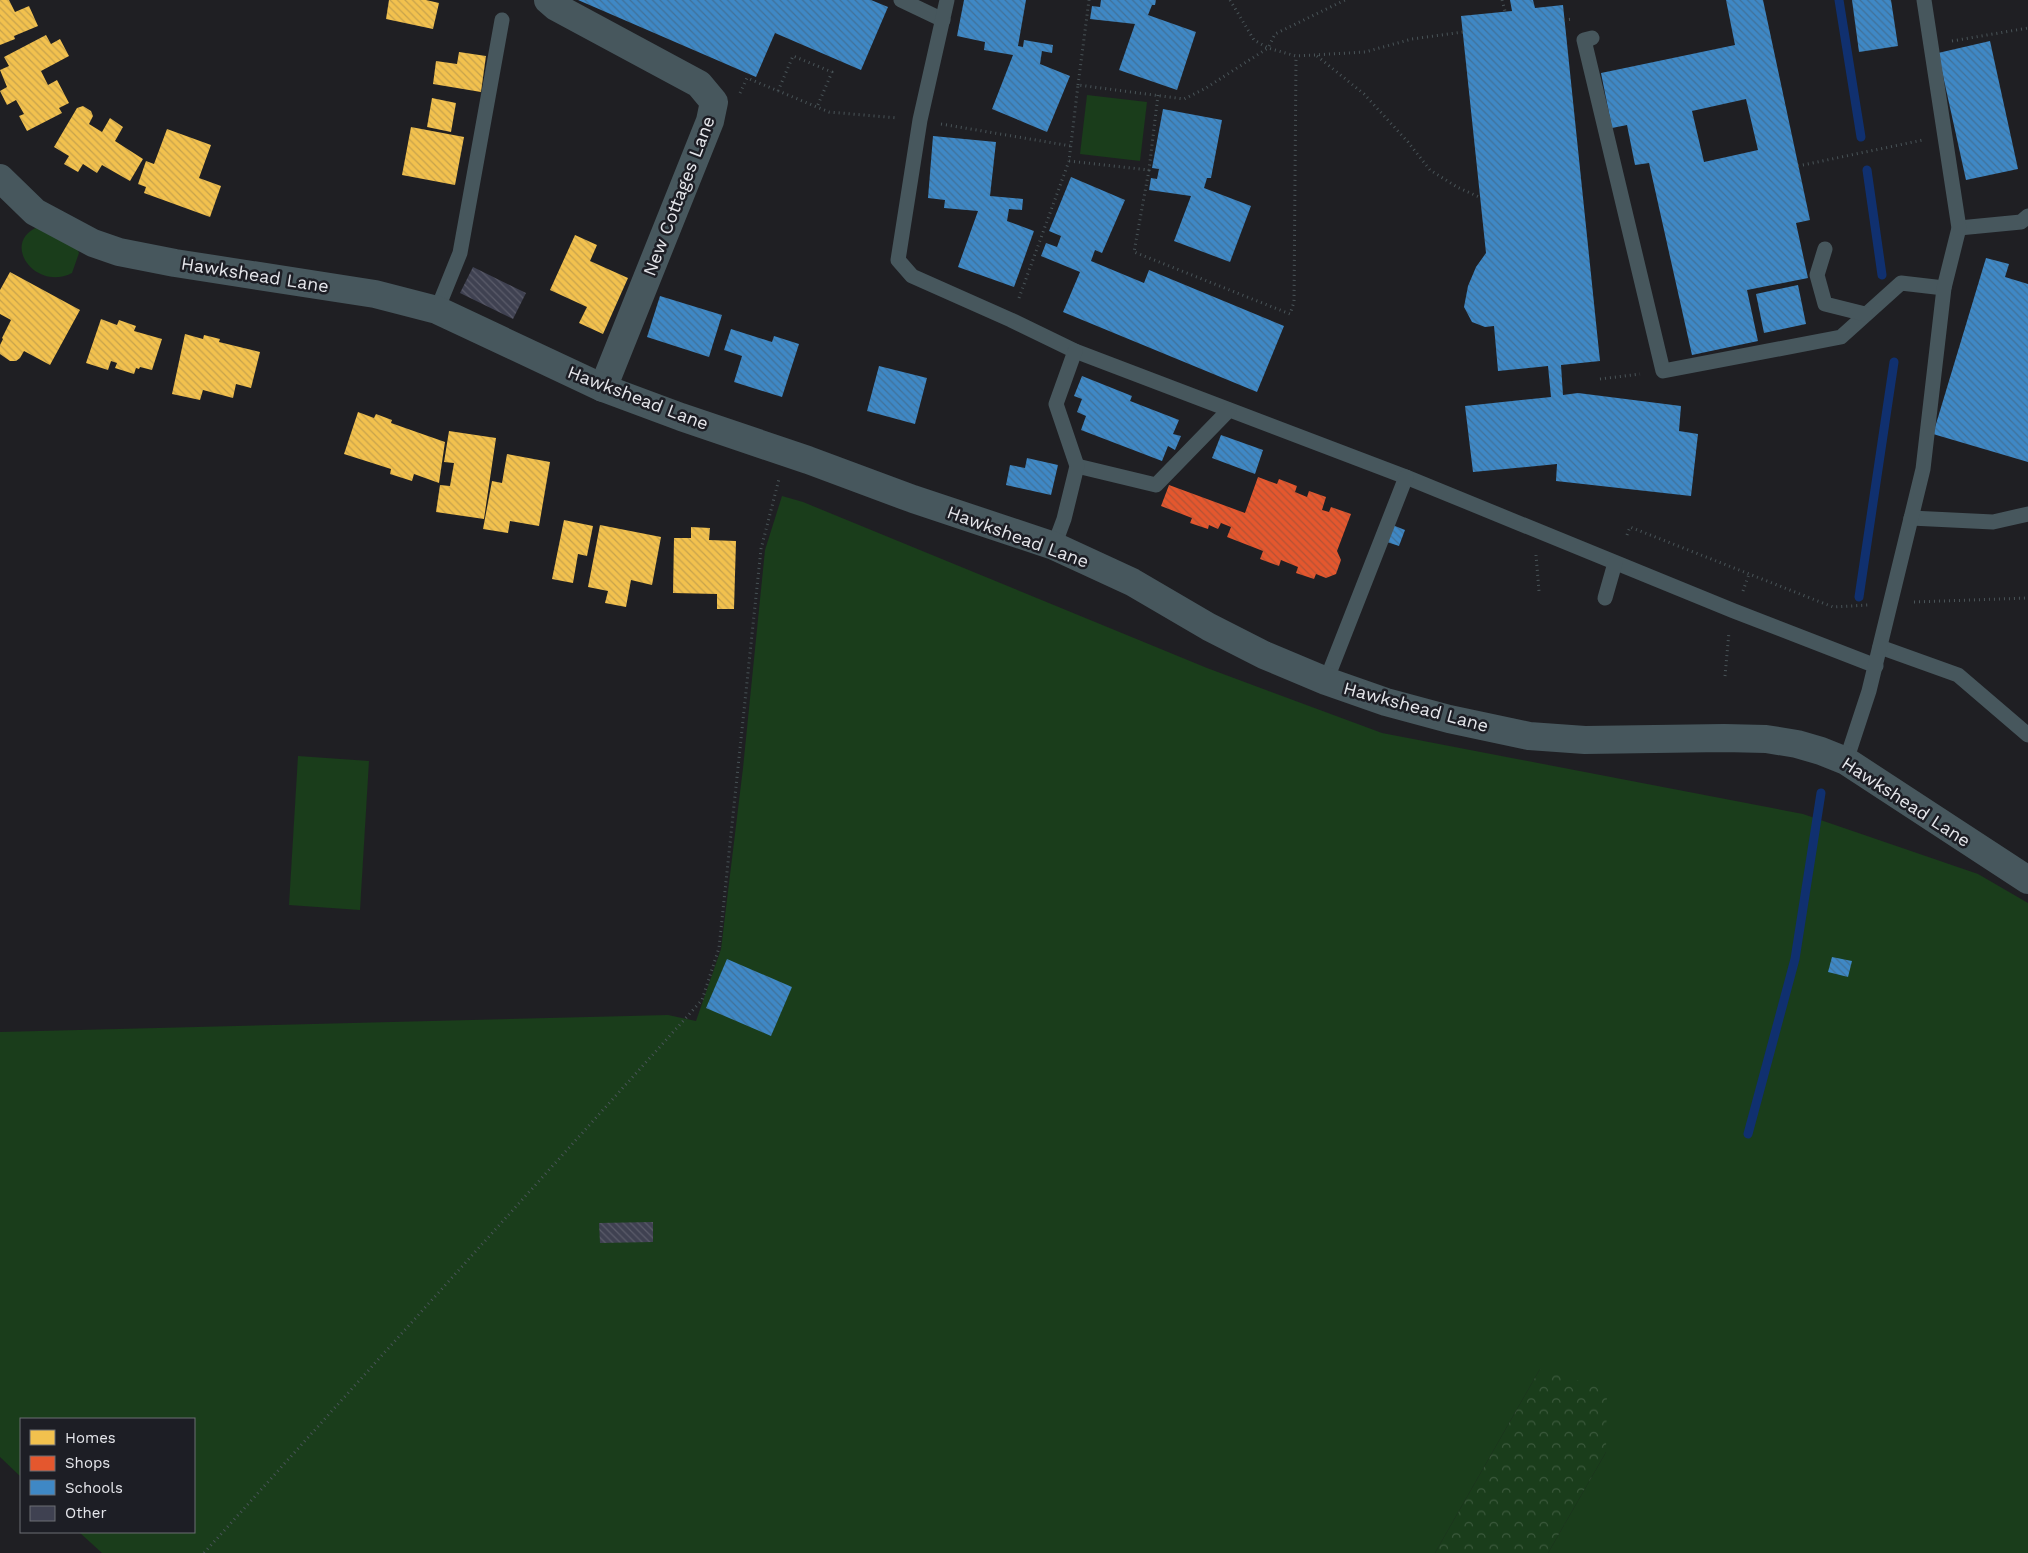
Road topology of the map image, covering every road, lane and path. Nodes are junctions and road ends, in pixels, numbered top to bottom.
1 (548, 0) edge
2 (901, 0) edge
3 (947, 0) edge
4 (1089, 0) edge
5 (1230, 0) edge
6 (1345, 0) edge
7 (1502, 0) edge
8 (1924, 0) edge
9 (1505, 11) dead end
10 (502, 20) dead end
11 (942, 20) junction
12 (2028, 28) edge
13 (1463, 32) dead end
14 (1592, 38) dead end
15 (1931, 44) junction
16 (1268, 48) junction
17 (1296, 56) junction
18 (1317, 56) junction
19 (1078, 85) junction
20 (742, 88) dead end
21 (778, 91) junction
22 (1158, 95) junction
23 (817, 107) junction
24 (920, 120) junction
25 (1946, 136) junction
26 (1071, 146) junction
27 (1069, 161) junction
28 (1798, 166) dead end
29 (1149, 170) junction
30 (0, 178) edge
31 (1480, 197) dead end
32 (2028, 216) edge
33 (1959, 228) junction
34 (1825, 249) dead end
35 (1944, 288) junction
36 (437, 310) junction
37 (1865, 314) junction
38 (1011, 320) junction
39 (1074, 351) junction
40 (1663, 371) junction
41 (1600, 379) dead end
42 (603, 388) junction
43 (1229, 410) junction
44 (786, 452) junction
45 (1077, 466) junction
46 (1406, 477) junction
47 (2028, 514) edge
48 (1911, 518) junction
49 (1535, 530) junction
50 (1627, 535) dead end
51 (1054, 546) junction
52 (1615, 563) junction
53 (1539, 591) dead end
54 (1604, 598) dead end
55 (2028, 598) edge
56 (1891, 604) junction
57 (1880, 647) junction
58 (1876, 666) junction
59 (1326, 681) junction
60 (2025, 727) edge
61 (1846, 761) junction
62 (2028, 880) edge
63 (204, 1553) edge

1 - 42 street, New Cottages Lane
2 - 11 lane
3 - 11 lane
4 - 19 path
5 - 16 path
6 - 16 path
7 - 9 path
8 - 15 lane
10 - 36 lane
11 - 24 lane
12 - 15 path
13 - 18 path
14 - 40 lane
15 - 25 lane
16 - 17 path
16 - 22 path
17 - 18 path
17 - 29 path
18 - 31 path
19 - 22 path
19 - 26 path
20 - 21 path
21 - 23 path
21 - 23 path
22 - 29 path
23 - 24 path
24 - 26 path
24 - 38 lane
25 - 28 path
25 - 33 lane
26 - 27 path
27 - 29 path
27 - 38 path
30 - 36 street, Hawkshead Lane
32 - 33 lane
33 - 35 lane
34 - 37 lane
35 - 37 lane
35 - 48 lane
36 - 42 street, Hawkshead Lane
37 - 40 lane
38 - 39 lane
39 - 43 lane
39 - 45 lane
40 - 41 path
42 - 44 street, Hawkshead Lane
43 - 45 lane
43 - 46 lane
44 - 51 street, Hawkshead Lane
44 - 63 path
45 - 51 lane
46 - 49 lane
46 - 59 lane
47 - 48 lane
48 - 56 lane
49 - 52 lane
49 - 53 path
50 - 56 path
51 - 59 street, Hawkshead Lane
52 - 54 lane
52 - 58 lane
55 - 56 path
56 - 57 lane
57 - 58 lane
57 - 60 lane
58 - 61 lane
59 - 61 street, Hawkshead Lane
61 - 62 street, Hawkshead Lane

